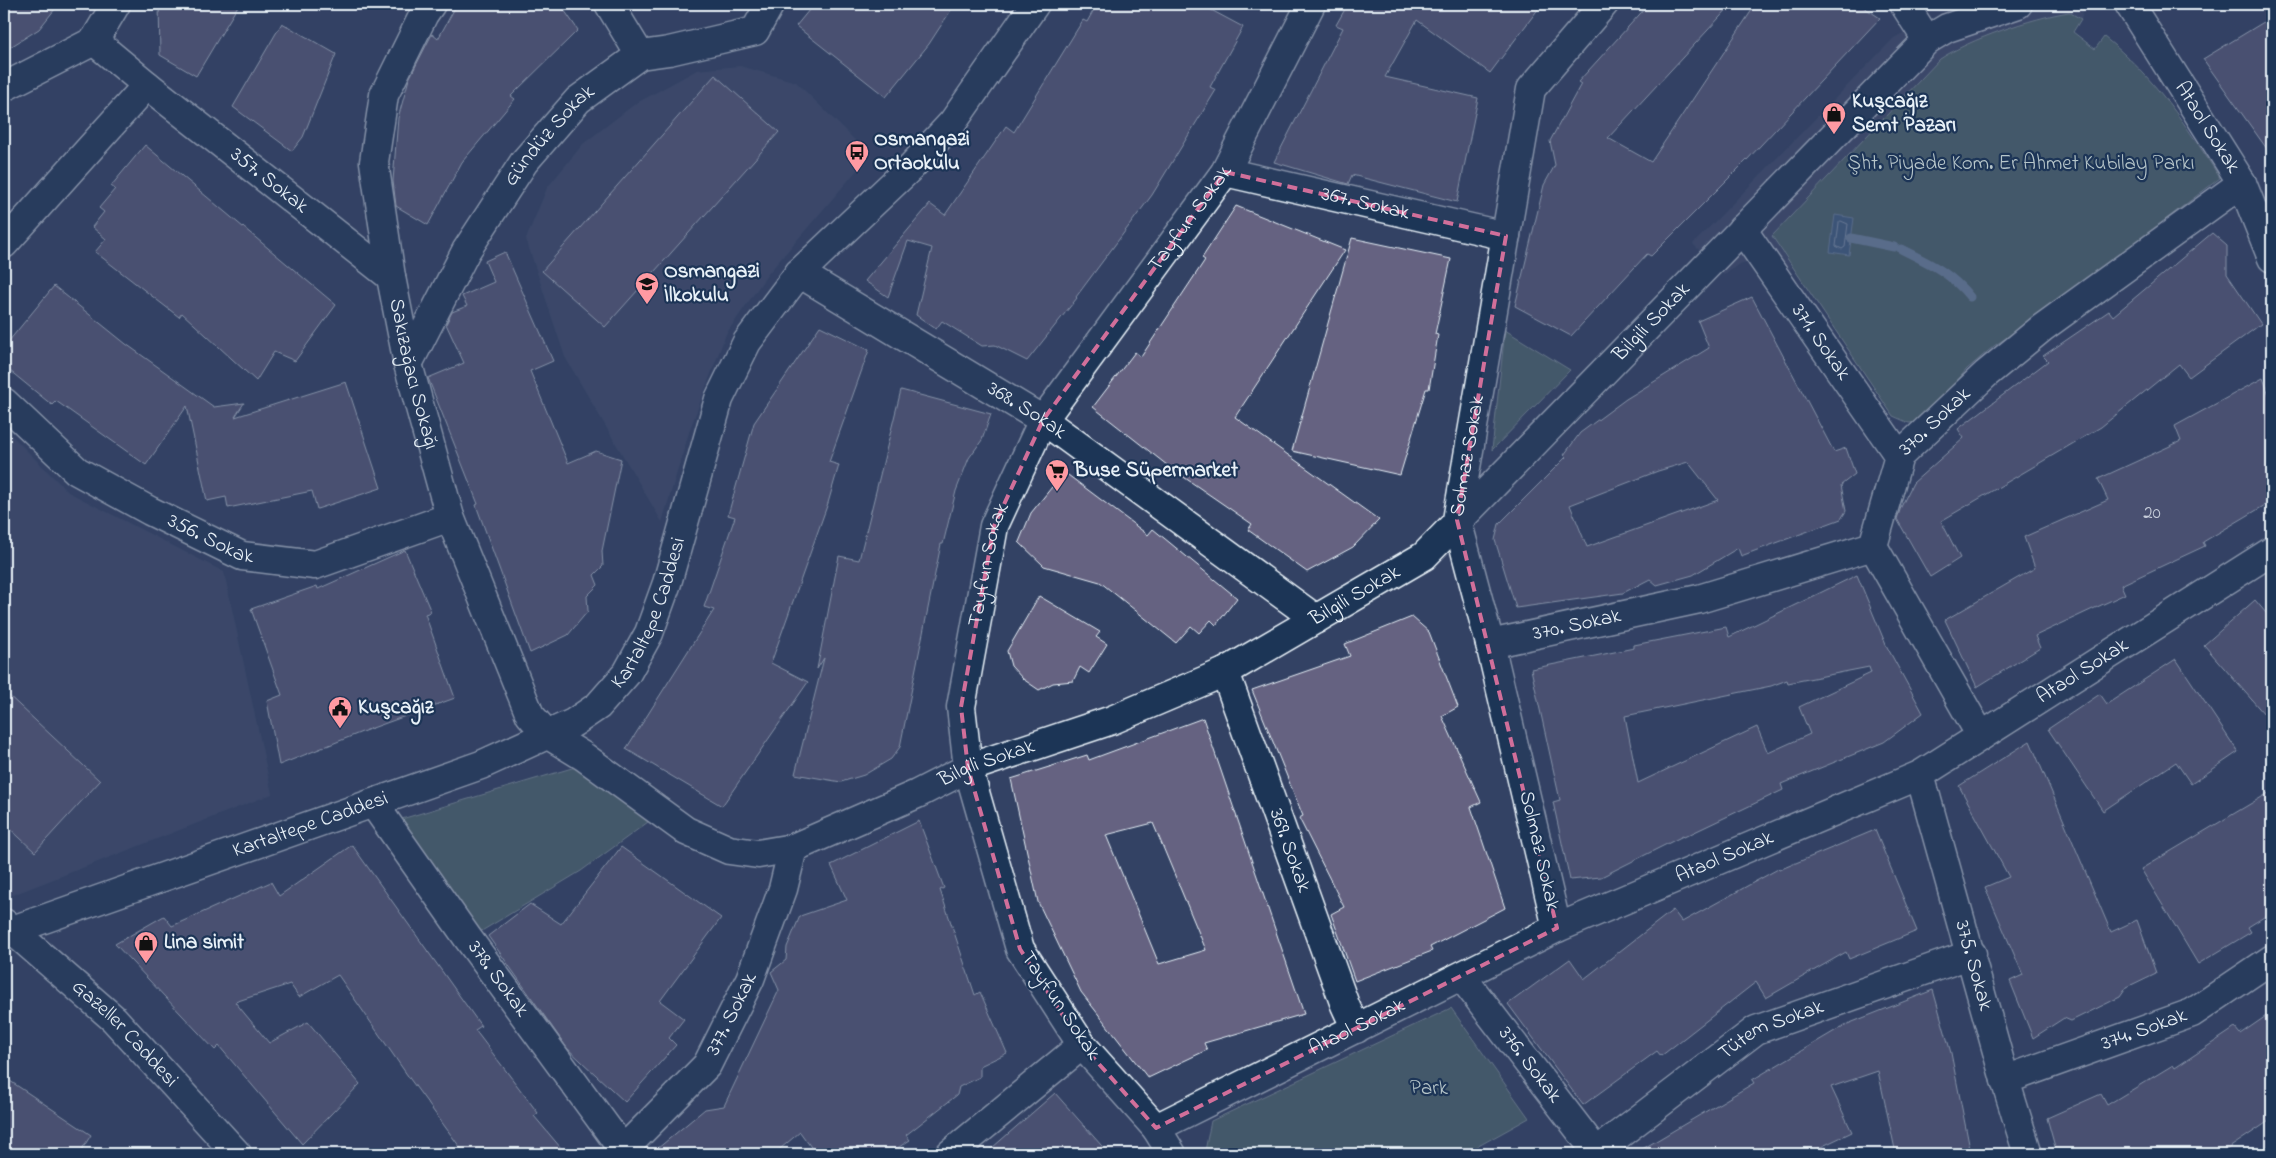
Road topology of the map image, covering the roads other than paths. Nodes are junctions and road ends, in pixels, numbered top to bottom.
1 (116, 4) edge
2 (431, 4) edge
3 (609, 4) edge
4 (770, 4) edge
5 (1035, 4) edge
6 (1311, 4) edge
7 (1604, 4) edge
8 (1904, 4) edge
9 (2018, 4) edge
10 (2130, 4) edge
11 (1927, 40) junction
12 (94, 41) junction
13 (640, 55) junction
14 (146, 86) junction
15 (4, 87) edge
16 (1225, 172) junction
17 (2242, 184) junction
18 (1742, 229) junction
19 (1506, 236) junction
20 (4, 244) edge
21 (2272, 258) edge
22 (799, 273) junction
23 (391, 277) junction
24 (408, 364) junction
25 (4, 402) edge
26 (1043, 420) junction
27 (1899, 456) junction
28 (450, 517) junction
29 (1457, 520) junction
30 (1873, 546) junction
31 (2272, 551) edge
32 (1316, 619) junction
33 (1490, 644) junction
34 (1224, 672) junction
35 (547, 734) junction
36 (1981, 736) junction
37 (968, 768) junction
38 (1920, 775) junction
39 (373, 803) junction
40 (793, 848) junction
41 (1558, 928) junction
42 (7, 929) edge
43 (1972, 954) junction
44 (2272, 959) edge
45 (1462, 977) junction
46 (1356, 1029) junction
47 (1082, 1045) junction
48 (2005, 1080) junction
49 (1156, 1128) junction
50 (624, 1152) edge
51 (1597, 1153) edge
52 (237, 1154) edge
53 (950, 1154) edge
54 (1172, 1154) edge
55 (2028, 1154) edge

1 - 12 street
2 - 23 street, Sakızağacı Sokağı
3 - 13 street
4 - 13 street, Gündüz Sokak
5 - 22 street, Kartaltepe Caddesi
6 - 16 street, Tayfun Sokak
7 - 19 street, Solmaz Sokak
8 - 11 street
9 - 11 street, Bilgili Sokak
10 - 17 street, Ataol Sokak
11 - 18 street, Bilgili Sokak
12 - 14 street, 357. Sokak
12 - 15 street
13 - 24 street, Gündüz Sokak
14 - 20 street
14 - 23 street, 357. Sokak
16 - 19 street, 367. Sokak
16 - 26 street, Tayfun Sokak
17 - 21 street, Ataol Sokak
17 - 27 street, 370. Sokak
18 - 27 street, 371. Sokak
18 - 29 street, Bilgili Sokak
19 - 29 street, Solmaz Sokak
22 - 26 street, 368. Sokak
22 - 35 street, Kartaltepe Caddesi
23 - 24 street, Sakızağacı Sokağı
24 - 28 street, Sakızağacı Sokağı
25 - 28 street, 356. Sokak
26 - 32 street, 368. Sokak
26 - 37 street, Tayfun Sokak
27 - 30 street, 370. Sokak
28 - 35 street, Sakızağacı Sokağı
29 - 32 street, Bilgili Sokak
29 - 33 street, Solmaz Sokak
30 - 33 street, 370. Sokak
30 - 36 street
31 - 36 street, Ataol Sokak
32 - 34 street, Bilgili Sokak
33 - 41 street, Solmaz Sokak
34 - 37 street, Bilgili Sokak
34 - 46 street, 369. Sokak
35 - 39 street, Kartaltepe Caddesi
35 - 40 street, Bilgili Sokak
36 - 38 street, Ataol Sokak
37 - 40 street, Bilgili Sokak
37 - 47 street, Tayfun Sokak
38 - 41 street, Ataol Sokak
38 - 43 street, 375. Sokak
39 - 42 street, Kartaltepe Caddesi
39 - 50 street, 378. Sokak
40 - 50 street, 377. Sokak
41 - 45 street, Ataol Sokak
42 - 52 street, Gazeller Caddesi
43 - 48 street, 375. Sokak
43 - 51 street, Tütem Sokak
44 - 48 street, 374. Sokak
45 - 46 street, Ataol Sokak
45 - 51 street, 376. Sokak
46 - 49 street, Ataol Sokak
47 - 49 street, Tayfun Sokak
47 - 53 street
48 - 55 street, 375. Sokak
49 - 54 street, Tayfun Sokak

